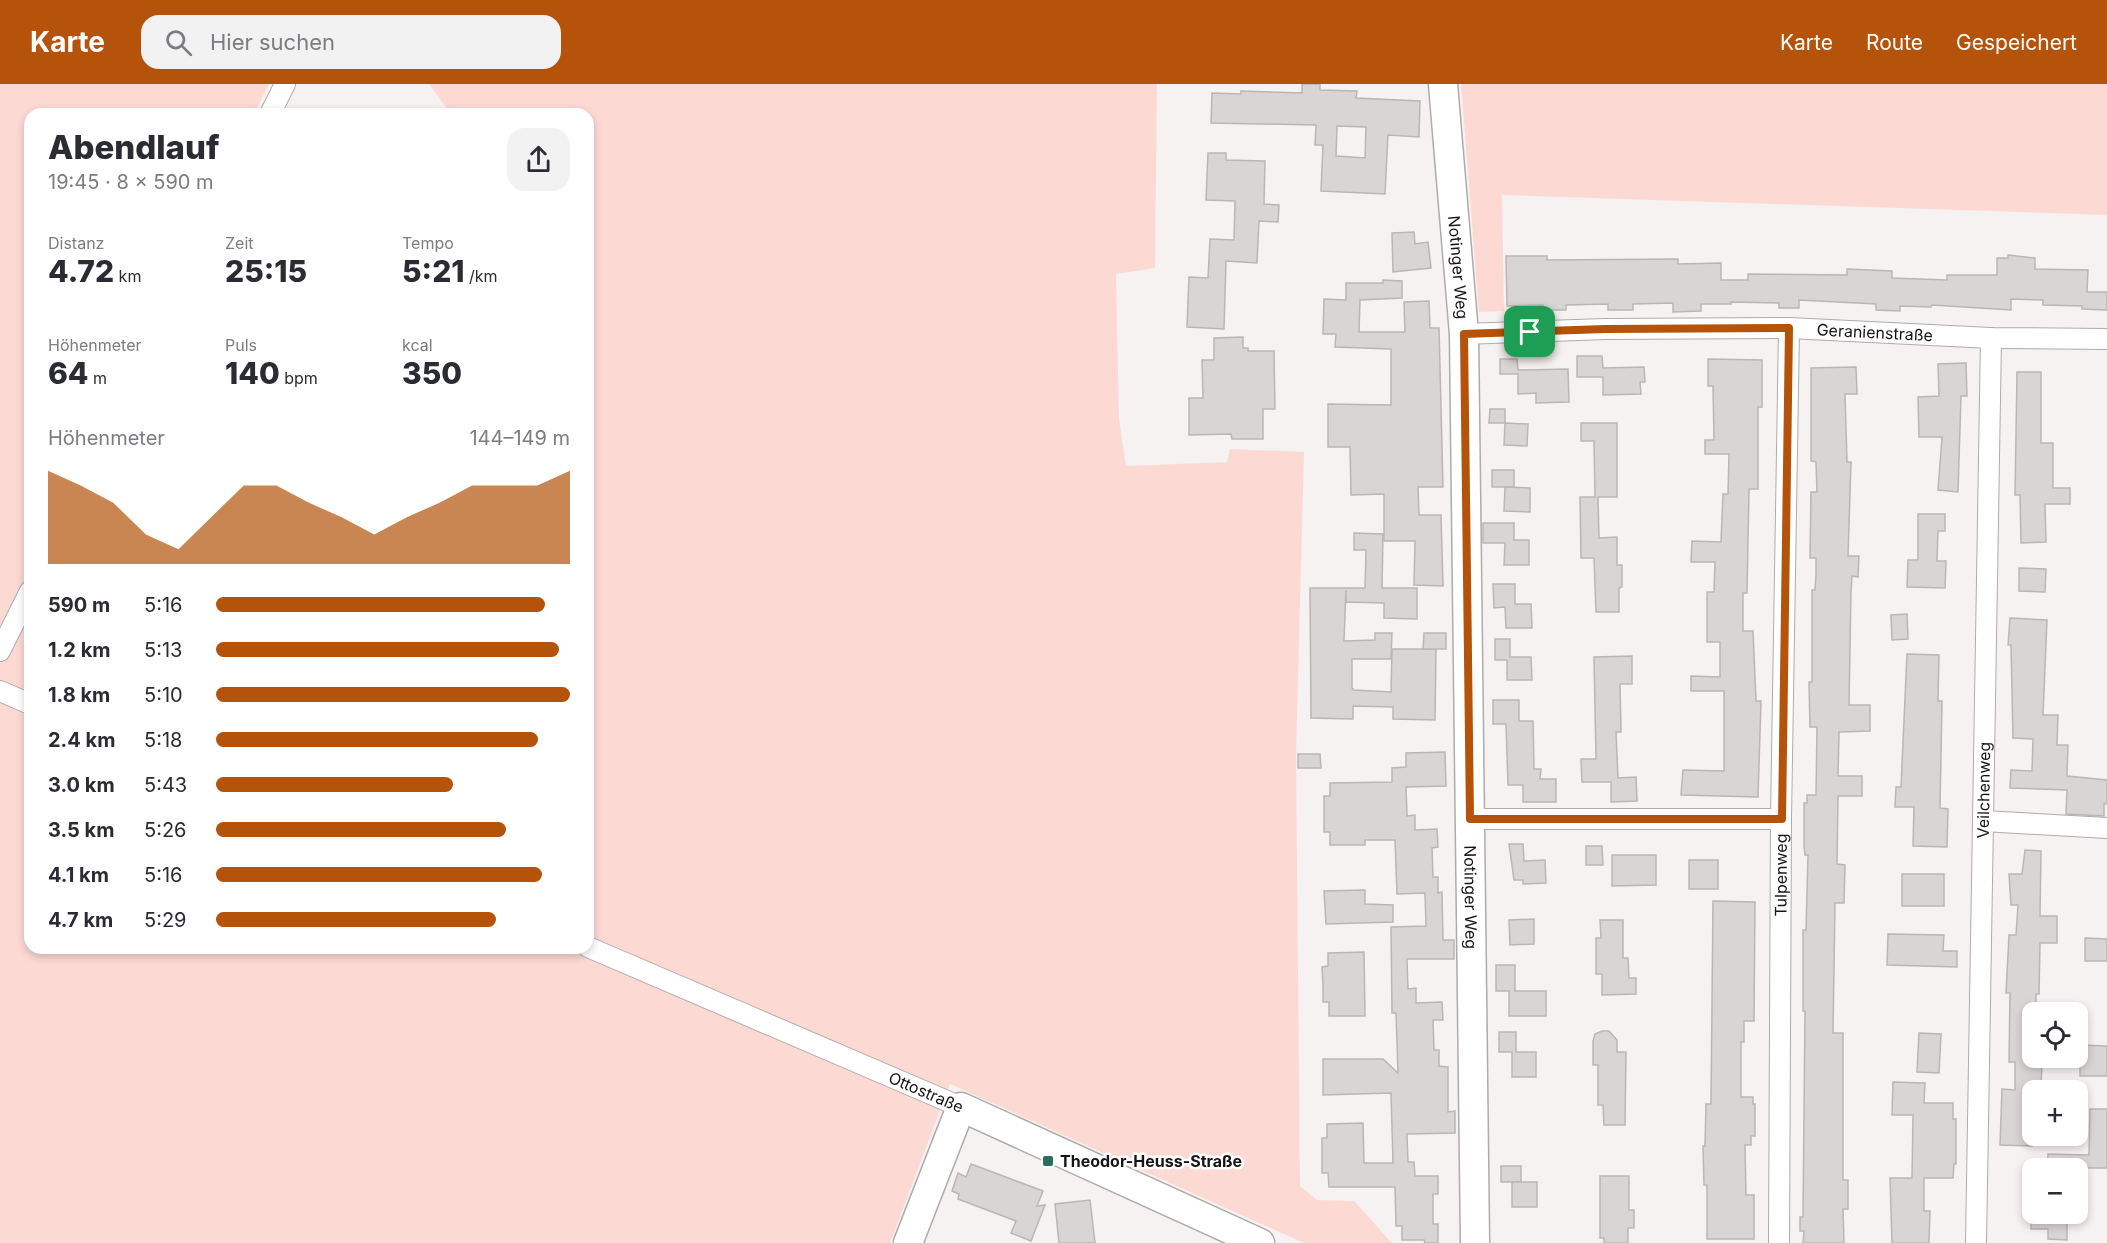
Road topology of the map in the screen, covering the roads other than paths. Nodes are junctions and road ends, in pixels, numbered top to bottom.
1 (285, 84) edge
2 (1443, 84) edge
3 (273, 108) edge
4 (1789, 328) junction
5 (1464, 334) junction
6 (1991, 338) junction
7 (2107, 339) edge
8 (24, 603) edge
9 (0, 651) edge
10 (0, 691) edge
11 (24, 701) edge
12 (1470, 819) junction
13 (1782, 819) junction
14 (1983, 821) junction
15 (2107, 828) edge
16 (594, 950) edge
17 (962, 1107) junction
18 (908, 1243) edge
19 (1260, 1243) edge
20 (1475, 1243) edge
21 (1779, 1243) edge
22 (1976, 1243) edge

1 - 3 street
2 - 5 street, Notinger Weg
4 - 5 street, Geranienstraße
4 - 6 street, Geranienstraße
4 - 13 street, Tulpenweg
5 - 12 street, Notinger Weg
6 - 7 street, Geranienstraße
6 - 14 street, Veilchenweg
8 - 9 street
10 - 11 street
12 - 13 street
12 - 20 street, Notinger Weg
13 - 21 street, Tulpenweg
14 - 15 street
14 - 22 street, Veilchenweg
16 - 17 street, Ottostraße
17 - 18 street
17 - 19 street, Ottostraße

